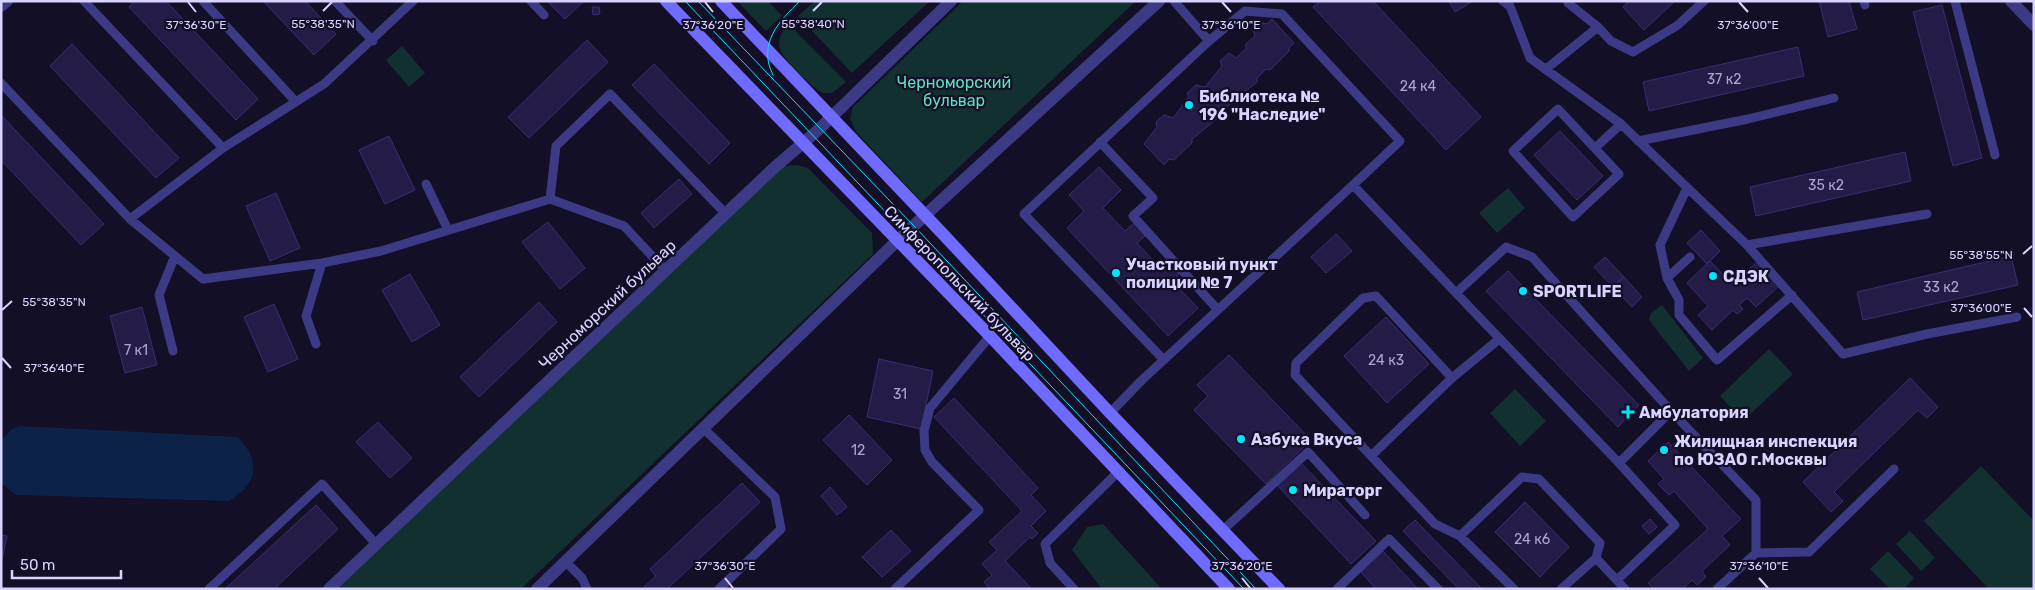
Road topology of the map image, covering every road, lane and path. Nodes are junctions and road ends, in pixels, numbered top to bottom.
1 (7, 1) edge
2 (84, 1) edge
3 (203, 1) edge
4 (335, 1) edge
5 (413, 1) edge
6 (531, 1) edge
7 (666, 1) edge
8 (721, 1) edge
9 (951, 1) edge
10 (1159, 1) edge
11 (1174, 1) edge
12 (1570, 1) edge
13 (1704, 1) edge
14 (1955, 1) edge
15 (2011, 1) edge
16 (1508, 3) edge
17 (1, 6) edge
18 (544, 14) dead end
19 (2034, 25) edge
20 (1598, 27) junction
21 (372, 41) junction
22 (1209, 41) junction
23 (1546, 69) junction
24 (1, 83) edge
25 (1834, 98) dead end
26 (296, 102) junction
27 (831, 117) junction
28 (1621, 124) junction
29 (1638, 141) junction
30 (1100, 142) junction
31 (803, 144) junction
32 (223, 148) junction
33 (1595, 148) junction
34 (1995, 155) dead end
35 (426, 184) dead end
36 (1353, 184) junction
37 (1687, 188) junction
38 (550, 199) junction
39 (726, 214) junction
40 (1927, 214) dead end
41 (925, 216) junction
42 (130, 219) junction
43 (448, 230) junction
44 (898, 241) junction
45 (1748, 245) junction
46 (174, 256) junction
47 (1690, 257) dead end
48 (322, 263) junction
49 (666, 271) junction
50 (1667, 278) junction
51 (1456, 293) junction
52 (1792, 295) junction
53 (1218, 310) junction
54 (2017, 317) dead end
55 (990, 336) junction
56 (1498, 340) junction
57 (316, 344) dead end
58 (173, 351) dead end
59 (1164, 360) junction
60 (1452, 378) junction
61 (1671, 411) junction
62 (1110, 414) junction
63 (703, 428) junction
64 (1371, 456) junction
65 (1619, 462) junction
66 (1894, 469) dead end
67 (1118, 472) junction
68 (1365, 514) dead end
69 (1223, 530) junction
70 (1460, 536) junction
71 (376, 544) junction
72 (1756, 553) junction
73 (1596, 558) junction
74 (566, 562) junction
75 (1617, 580) junction
76 (210, 589) edge
77 (329, 589) edge
78 (537, 589) edge
79 (587, 589) edge
80 (718, 589) edge
81 (895, 589) edge
82 (1074, 589) edge
83 (1229, 589) edge
84 (1279, 589) edge
85 (1337, 589) edge
86 (1438, 589) edge
87 (1514, 589) edge
88 (1561, 589) edge
89 (1625, 589) edge
90 (1717, 589) edge

1 - 17 street
2 - 32 lane
3 - 26 lane
4 - 21 lane
5 - 21 lane
6 - 18 lane
7 - 31 main road, Симферопольский бульвар
8 - 27 main road, Симферопольский бульвар
9 - 27 street, Черноморский бульвар
10 - 41 street
11 - 22 lane
12 - 20 lane
13 - 20 lane
14 - 34 lane
15 - 19 street
16 - 23 lane
20 - 23 lane
21 - 26 lane
22 - 30 lane
22 - 36 lane
23 - 28 lane
24 - 42 lane
25 - 29 lane
26 - 32 lane
27 - 31 street, Черноморский бульвар
27 - 41 main road, Симферопольский бульвар
28 - 29 lane
28 - 33 lane
29 - 37 lane
30 - 53 lane
30 - 59 lane
31 - 39 street, Черноморский бульвар
31 - 44 main road, Симферопольский бульвар
32 - 42 lane
33 - 33 lane
35 - 43 lane
36 - 51 lane
36 - 53 lane
37 - 45 lane
37 - 50 lane
38 - 39 lane
38 - 43 lane
38 - 49 lane
39 - 49 street, Черноморский бульвар
40 - 45 lane
41 - 44 street
41 - 62 main road, Симферопольский бульвар
42 - 46 lane
43 - 48 lane
44 - 55 main road, Симферопольский бульвар
44 - 63 street
45 - 52 lane
46 - 48 lane
46 - 58 lane
47 - 50 lane
48 - 57 lane
49 - 71 street, Черноморский бульвар
50 - 52 lane
51 - 56 lane
51 - 61 lane
52 - 54 lane
53 - 59 lane
55 - 67 main road, Симферопольский бульвар
55 - 81 lane
56 - 60 lane
56 - 65 lane
59 - 62 lane
60 - 64 lane
60 - 64 lane
61 - 65 lane
61 - 72 lane
62 - 69 main road, Симферопольский бульвар
63 - 74 street
63 - 80 lane
64 - 70 lane
65 - 75 lane
66 - 72 lane
67 - 82 lane
67 - 83 main road, Симферопольский бульвар
68 - 69 lane
69 - 84 main road, Симферопольский бульвар
70 - 73 lane
70 - 87 lane
71 - 76 lane
71 - 77 street, Черноморский бульвар
72 - 90 lane
73 - 75 lane
73 - 88 lane
74 - 78 street
74 - 79 lane
75 - 89 lane
85 - 86 lane

